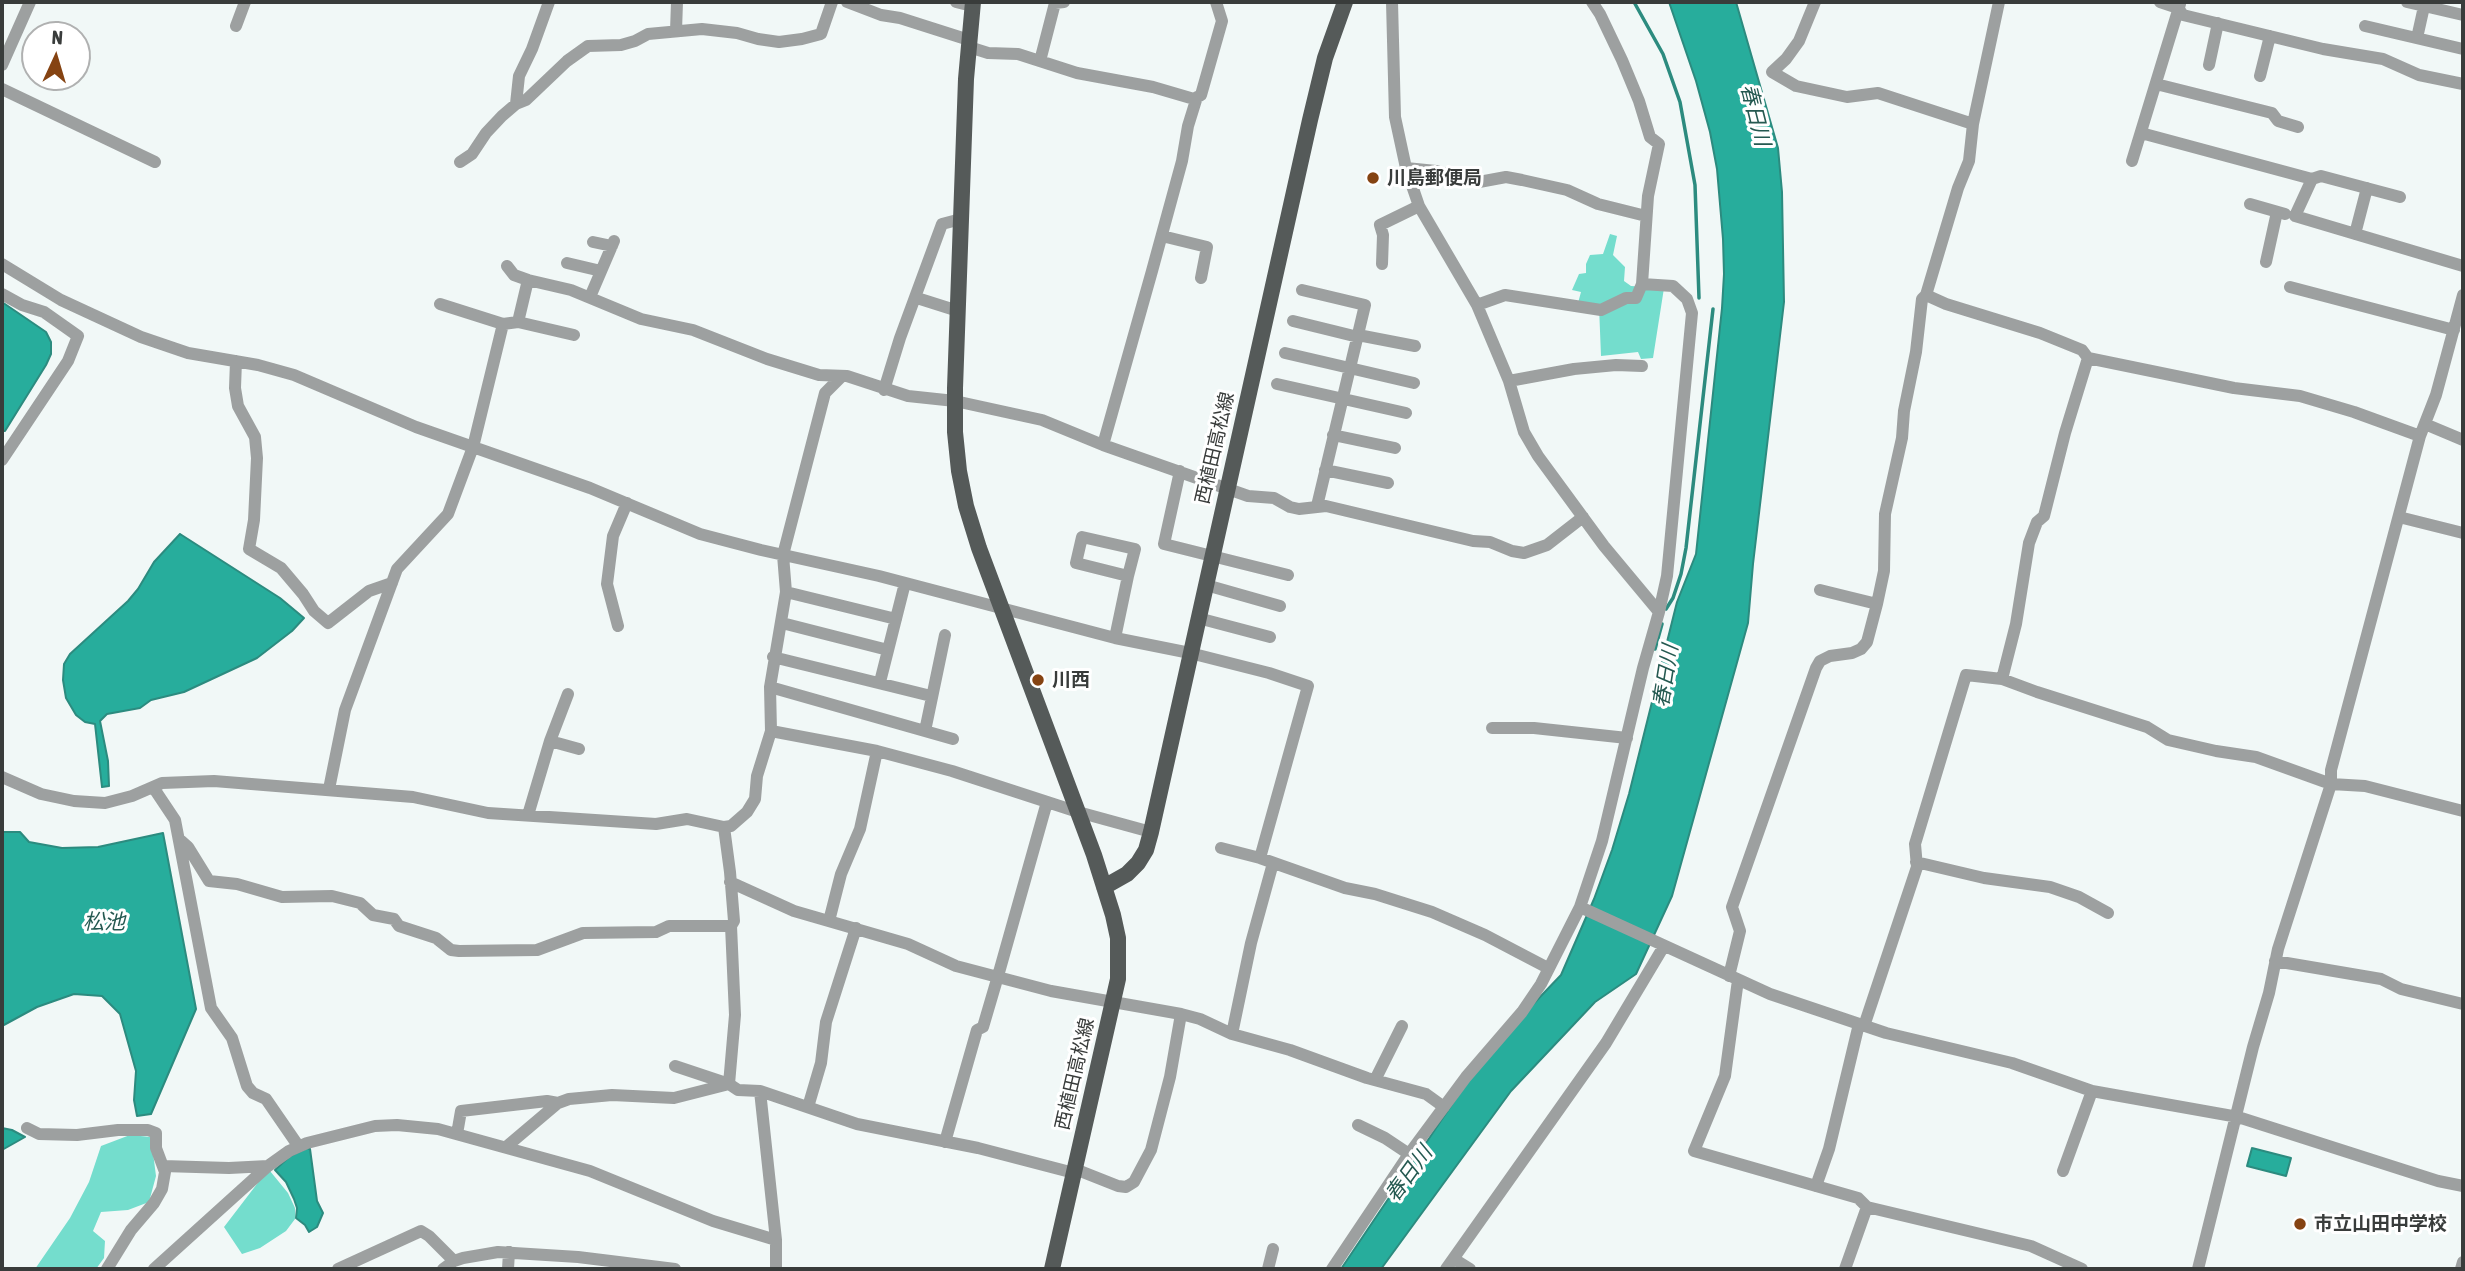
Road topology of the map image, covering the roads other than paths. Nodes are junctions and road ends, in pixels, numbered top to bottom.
1 (30, 2) edge
2 (245, 2) edge
3 (549, 2) edge
4 (677, 2) edge
5 (832, 2) edge
6 (847, 2) edge
7 (1064, 2) edge
8 (1216, 2) edge
9 (1345, 2) edge
10 (1392, 2) edge
11 (1592, 2) edge
12 (1815, 2) edge
13 (1999, 2) edge
14 (2160, 2) edge
15 (2407, 2) edge
16 (967, 3) edge
17 (2425, 4) edge
18 (2180, 5) edge
19 (2463, 15) edge
20 (2218, 23) junction
21 (236, 26) dead end
22 (2365, 26) dead end
23 (676, 31) junction
24 (2270, 36) junction
25 (2417, 38) junction
26 (969, 44) junction
27 (2463, 49) edge
28 (1040, 61) junction
29 (2, 65) edge
30 (2209, 65) dead end
31 (2260, 76) dead end
32 (2463, 83) edge
33 (2156, 84) junction
34 (2, 89) edge
35 (1197, 97) junction
36 (516, 104) junction
37 (1973, 124) junction
38 (2298, 127) dead end
39 (2141, 133) junction
40 (2132, 161) dead end
41 (155, 162) dead end
42 (460, 162) dead end
43 (1406, 168) junction
44 (2312, 179) junction
45 (2367, 188) junction
46 (2400, 197) dead end
47 (2250, 204) dead end
48 (1419, 206) junction
49 (2277, 212) junction
50 (1646, 216) junction
51 (2295, 216) junction
52 (961, 219) junction
53 (2355, 234) junction
54 (1162, 236) junction
55 (593, 242) dead end
56 (2266, 262) dead end
57 (567, 263) dead end
58 (2, 264) edge
59 (1382, 264) dead end
60 (507, 266) dead end
61 (2463, 266) edge
62 (601, 271) junction
63 (1201, 278) dead end
64 (528, 280) junction
65 (1642, 284) junction
66 (2290, 287) dead end
67 (1302, 290) dead end
68 (2, 294) edge
69 (1926, 295) junction
70 (2463, 295) edge
71 (590, 297) junction
72 (916, 298) junction
73 (440, 304) dead end
74 (1477, 305) junction
75 (958, 311) junction
76 (518, 321) junction
77 (1293, 321) dead end
78 (503, 324) junction
79 (2454, 331) junction
80 (574, 335) dead end
81 (1358, 336) junction
82 (1415, 346) dead end
83 (1285, 353) dead end
84 (2088, 358) junction
85 (236, 361) junction
86 (1642, 366) dead end
87 (1349, 368) junction
88 (819, 375) junction
89 (842, 376) junction
90 (1508, 381) junction
91 (1414, 383) dead end
92 (1277, 384) dead end
93 (884, 390) junction
94 (825, 393) junction
95 (1341, 400) junction
96 (955, 401) junction
97 (1406, 413) dead end
98 (2422, 430) junction
99 (1333, 435) junction
100 (2463, 440) edge
101 (1103, 445) junction
102 (472, 447) junction
103 (1395, 448) dead end
104 (2, 460) edge
105 (1325, 470) junction
106 (1180, 471) junction
107 (1388, 483) dead end
108 (1228, 488) junction
109 (627, 503) junction
110 (1317, 506) junction
111 (1583, 517) junction
112 (2399, 517) junction
113 (2463, 531) edge
114 (783, 555) junction
115 (1213, 556) junction
116 (1289, 575) dead end
117 (1128, 576) junction
118 (392, 583) junction
119 (905, 583) junction
120 (1206, 585) junction
121 (1821, 590) dead end
122 (786, 592) junction
123 (1877, 604) junction
124 (1280, 606) dead end
125 (1002, 610) junction
126 (1659, 612) junction
127 (1198, 618) junction
128 (896, 620) junction
129 (782, 624) junction
130 (618, 626) dead end
131 (945, 635) dead end
132 (1270, 636) dead end
133 (1115, 638) junction
134 (888, 650) junction
135 (1190, 653) junction
136 (773, 657) junction
137 (2002, 679) junction
138 (880, 682) junction
139 (770, 687) junction
140 (568, 694) dead end
141 (931, 696) junction
142 (1492, 728) dead end
143 (771, 731) junction
144 (925, 731) junction
145 (953, 738) dead end
146 (1627, 738) junction
147 (550, 741) junction
148 (579, 749) dead end
149 (877, 751) junction
150 (2, 777) edge
151 (2331, 784) junction
152 (153, 788) junction
153 (329, 789) junction
154 (1047, 802) junction
155 (2463, 811) edge
156 (1078, 812) junction
157 (528, 815) junction
158 (724, 827) junction
159 (1151, 832) junction
160 (178, 839) junction
161 (1221, 848) dead end
162 (1260, 858) junction
163 (1916, 862) junction
164 (1273, 863) junction
165 (730, 882) junction
166 (1104, 887) junction
167 (1583, 908) junction
168 (2108, 913) dead end
169 (829, 921) junction
170 (731, 926) junction
171 (856, 928) junction
172 (1662, 945) junction
173 (2275, 961) junction
174 (1548, 968) junction
175 (998, 976) junction
176 (1734, 978) junction
177 (1112, 1003) junction
178 (2463, 1004) edge
179 (1181, 1014) junction
180 (1861, 1025) junction
181 (1402, 1026) dead end
182 (1232, 1034) junction
183 (675, 1066) dead end
184 (1375, 1080) junction
185 (729, 1084) junction
186 (760, 1091) junction
187 (2092, 1091) junction
188 (558, 1103) junction
189 (808, 1107) junction
190 (1444, 1107) junction
191 (2238, 1118) junction
192 (1358, 1125) dead end
193 (27, 1128) dead end
194 (457, 1134) junction
195 (945, 1142) junction
196 (297, 1144) dead end
197 (506, 1147) junction
198 (1409, 1154) junction
199 (163, 1166) junction
200 (268, 1166) junction
201 (1074, 1171) junction
202 (2063, 1171) dead end
203 (1816, 1186) junction
204 (2463, 1186) edge
205 (1867, 1207) junction
206 (776, 1240) junction
207 (1273, 1249) dead end
208 (509, 1252) junction
209 (2463, 1262) edge
210 (1450, 1264) edge
211 (449, 1265) edge
212 (2077, 1268) edge
213 (107, 1269) edge
214 (154, 1269) edge
215 (338, 1269) edge
216 (508, 1269) edge
217 (675, 1269) edge
218 (776, 1269) edge
219 (1052, 1269) edge
220 (1268, 1269) edge
221 (1332, 1269) edge
222 (1470, 1269) edge
223 (1845, 1269) edge
224 (2198, 1269) edge
225 (2461, 1269) edge

1 - 29 street
2 - 21 street
3 - 36 street
4 - 23 street
5 - 23 street
6 - 26 street
7 - 28 street
8 - 35 street
9 - 108 main road, 西植田高松線
10 - 43 street
11 - 50 street
12 - 37 street
13 - 37 street
14 - 18 street
15 - 17 street
16 - 26 main road, 西植田高松線
17 - 19 street
17 - 25 street
18 - 20 street
18 - 33 street
20 - 24 street
20 - 30 street
22 - 25 street
23 - 36 street
24 - 31 street
24 - 32 street
25 - 27 street
26 - 28 street
26 - 52 main road, 西植田高松線
28 - 35 street
33 - 38 street
33 - 39 street
34 - 41 street
35 - 54 street
36 - 42 street
37 - 69 street
39 - 40 street
39 - 44 street
43 - 48 street
43 - 50 street
44 - 45 street
44 - 51 street
45 - 46 street
45 - 53 street
47 - 49 street
48 - 59 street
48 - 74 street
49 - 51 street
49 - 56 street
50 - 65 street
51 - 53 street
52 - 72 street
52 - 75 main road, 西植田高松線
53 - 61 street
54 - 63 street
54 - 101 street
55 - 62 street
57 - 62 street
58 - 85 street
60 - 64 street
62 - 71 street
64 - 71 street
64 - 76 street
65 - 74 street
65 - 126 street
66 - 79 street
67 - 81 street
68 - 104 street
69 - 84 street
69 - 123 street
70 - 79 street
71 - 88 street
72 - 75 street
72 - 93 street
73 - 78 street
74 - 90 street
75 - 96 main road, 西植田高松線
76 - 78 street
76 - 80 street
77 - 81 street
78 - 102 street
79 - 98 street
81 - 82 street
81 - 87 street
83 - 87 street
84 - 98 street
84 - 137 street
85 - 102 street
85 - 118 street
86 - 90 street
87 - 91 street
87 - 95 street
88 - 89 street
88 - 94 street
89 - 93 street
89 - 94 street
90 - 111 street
92 - 95 street
93 - 96 street
94 - 114 street
95 - 97 street
95 - 99 street
96 - 101 street
96 - 125 main road, 西植田高松線
98 - 100 street
98 - 112 street
99 - 103 street
99 - 105 street
101 - 106 street
102 - 109 street
102 - 118 street
105 - 107 street
105 - 110 street
106 - 108 street
106 - 115 street
108 - 110 street
108 - 115 main road, 西植田高松線
109 - 114 street
109 - 130 street
110 - 111 street
111 - 126 street
112 - 113 street
112 - 151 street
114 - 119 street
114 - 122 street
115 - 116 street
115 - 120 main road, 西植田高松線
117 - 117 street
117 - 133 street
118 - 153 street
119 - 125 street
119 - 128 street
120 - 124 street
120 - 127 main road, 西植田高松線
121 - 123 street
122 - 128 street
122 - 129 street
123 - 176 street
125 - 133 street
125 - 156 main road, 西植田高松線
126 - 146 street
127 - 132 street
127 - 135 main road, 西植田高松線
128 - 134 street
129 - 134 street
129 - 136 street
131 - 141 street
133 - 135 street
134 - 138 street
135 - 159 main road, 西植田高松線
135 - 162 street
136 - 138 street
136 - 139 street
137 - 151 street
137 - 163 street
138 - 141 street
139 - 143 street
139 - 144 street
140 - 147 street
141 - 144 street
142 - 146 street
143 - 149 street
143 - 158 street
144 - 145 street
146 - 167 street
147 - 148 street
147 - 157 street
149 - 154 street
149 - 169 street
150 - 152 street
151 - 155 street
151 - 173 street
152 - 153 street
152 - 160 street
153 - 157 street
154 - 156 street
154 - 175 street
156 - 159 street
156 - 166 main road, 西植田高松線
157 - 158 street
158 - 165 street
159 - 166 main road, 西植田高松線
160 - 170 street
160 - 196 street
161 - 162 street
162 - 164 street
163 - 168 street
163 - 180 street
164 - 174 street
164 - 182 street
165 - 169 street
165 - 170 street
166 - 177 main road, 西植田高松線
167 - 172 street
167 - 174 street
169 - 171 street
170 - 185 street
171 - 175 street
171 - 189 street
172 - 176 street
172 - 210 street
173 - 178 street
173 - 191 street
174 - 190 street
175 - 177 street
175 - 195 street
176 - 180 street
176 - 203 street
177 - 179 street
177 - 201 main road, 西植田高松線
179 - 182 street
179 - 201 street
180 - 187 street
180 - 203 street
181 - 184 street
182 - 184 street
183 - 185 street
184 - 190 street
185 - 186 street
185 - 188 street
186 - 189 street
186 - 206 street
187 - 191 street
187 - 202 street
188 - 194 street
188 - 197 street
189 - 195 street
190 - 198 street
191 - 204 street
191 - 224 street
192 - 198 street
193 - 199 street
194 - 197 street
194 - 200 street
195 - 201 street
197 - 206 street
198 - 221 street
199 - 200 street
199 - 213 street
200 - 214 street
201 - 219 main road, 西植田高松線
203 - 205 street
205 - 212 street
205 - 223 street
206 - 218 street
207 - 220 street
208 - 211 street
208 - 216 street
208 - 217 street
209 - 225 street
210 - 222 street
211 - 215 street

